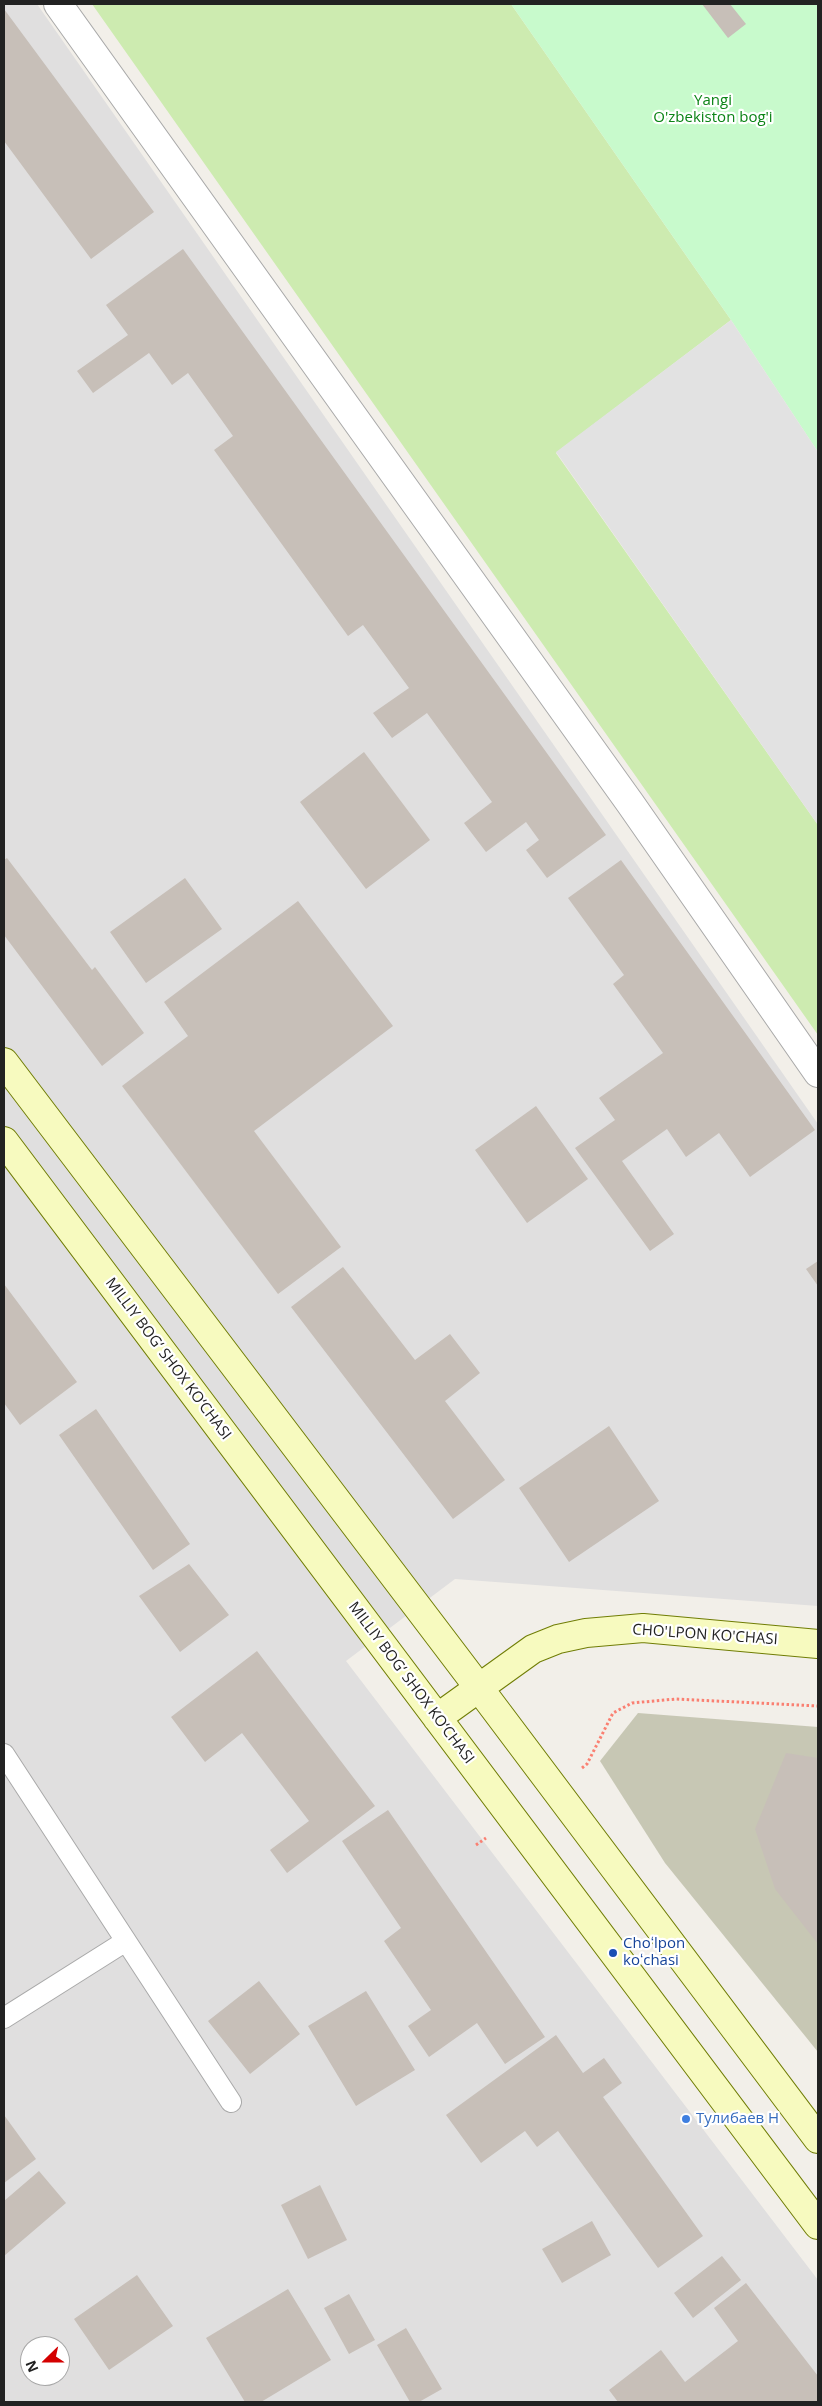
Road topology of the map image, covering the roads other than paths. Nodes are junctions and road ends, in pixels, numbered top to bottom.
1 (58, 4) edge
2 (4, 1062) edge
3 (818, 1073) edge
4 (4, 1141) edge
5 (818, 1644) edge
6 (479, 1688) junction
7 (437, 1718) junction
8 (4, 1754) edge
9 (126, 1941) junction
10 (4, 2018) edge
11 (231, 2102) dead end
12 (818, 2139) edge
13 (818, 2225) edge

1 - 3 street
2 - 6 main road
4 - 7 main road, MILLIY BOG‘ SHOX KO‘CHASI
5 - 6 main road, CHO'LPON KO'CHASI
6 - 7 main road, CHO'LPON KO'CHASI
6 - 12 main road
7 - 13 main road, MILLIY BOG‘ SHOX KO‘CHASI
8 - 9 lane
9 - 10 lane
9 - 11 lane

